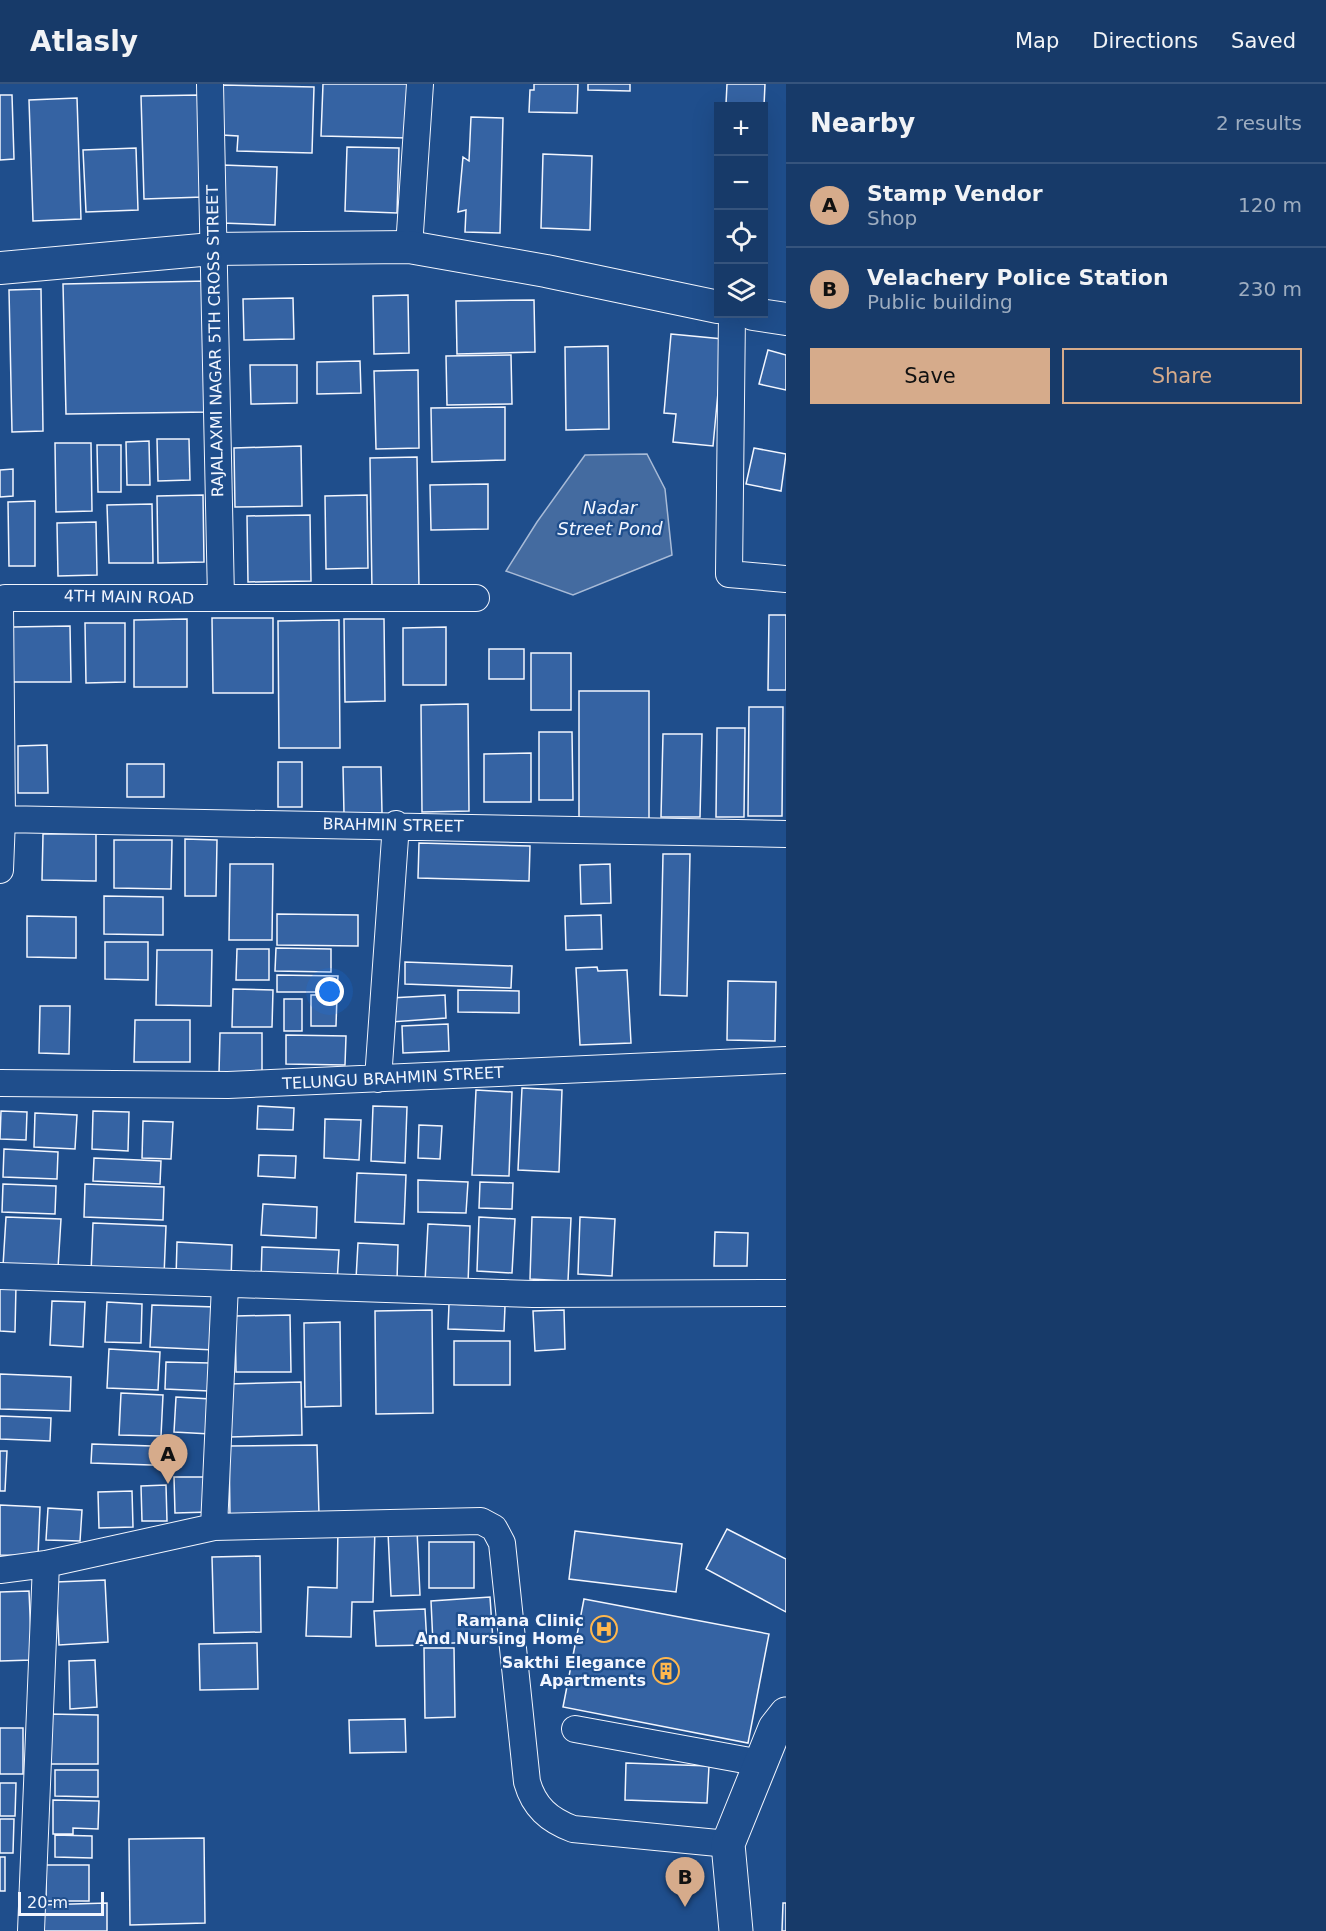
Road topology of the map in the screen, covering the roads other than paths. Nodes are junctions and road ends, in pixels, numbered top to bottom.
1 (210, 84) edge
2 (420, 84) edge
3 (409, 247) junction
4 (212, 249) junction
5 (0, 268) edge
6 (714, 306) edge
7 (768, 316) edge
8 (732, 318) edge
9 (786, 319) edge
10 (786, 579) edge
11 (221, 598) junction
12 (476, 598) dead end
13 (1, 819) edge
14 (396, 824) junction
15 (786, 834) edge
16 (0, 870) edge
17 (786, 1060) edge
18 (378, 1079) junction
19 (0, 1083) edge
20 (0, 1276) edge
21 (225, 1285) junction
22 (786, 1293) edge
23 (214, 1527) junction
24 (46, 1564) junction
25 (0, 1570) edge
26 (786, 1714) edge
27 (575, 1729) dead end
28 (761, 1764) junction
29 (728, 1844) junction
30 (31, 1931) edge
31 (736, 1931) edge

1 - 4 street, RAJALAXMI NAGAR 5TH CROSS STREET
2 - 3 street
3 - 4 street
3 - 6 street
4 - 5 street
4 - 11 street, RAJALAXMI NAGAR 5TH CROSS STREET
7 - 9 street
8 - 10 street
11 - 12 street, 4TH MAIN ROAD
11 - 13 street, 4TH MAIN ROAD
13 - 14 street, BRAHMIN STREET
13 - 16 street
14 - 15 street, BRAHMIN STREET
14 - 18 street
17 - 18 street, TELUNGU BRAHMIN STREET
18 - 19 street, TELUNGU BRAHMIN STREET
20 - 21 street
21 - 22 street
21 - 23 street
23 - 24 street
23 - 29 street
24 - 25 street
24 - 30 street
26 - 28 main road
27 - 28 street
28 - 29 main road
29 - 31 main road

